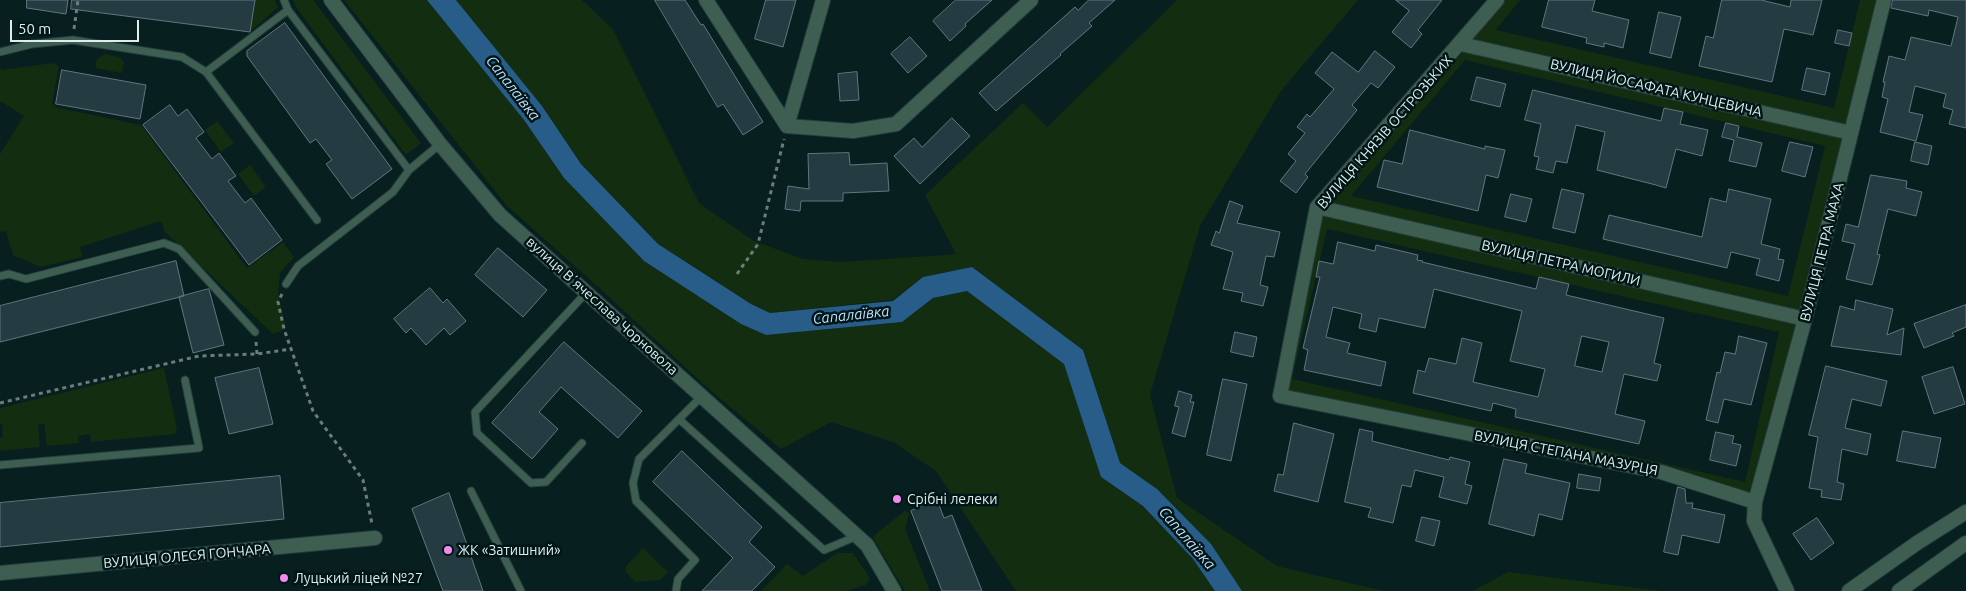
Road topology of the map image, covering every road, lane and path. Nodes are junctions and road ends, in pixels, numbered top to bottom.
1 (78, 0) edge
2 (284, 0) edge
3 (331, 0) edge
4 (706, 0) edge
5 (823, 0) edge
6 (1031, 0) edge
7 (1497, 0) edge
8 (1884, 0) edge
9 (288, 10) junction
10 (73, 40) junction
11 (1460, 44) junction
12 (0, 52) edge
13 (206, 72) junction
14 (787, 126) junction
15 (1851, 133) junction
16 (440, 144) junction
17 (409, 170) junction
18 (1317, 207) junction
19 (317, 220) dead end
20 (737, 274) dead end
21 (0, 276) edge
22 (286, 284) joint
23 (586, 293) junction
24 (1805, 320) junction
25 (255, 332) dead end
26 (291, 349) junction
27 (186, 380) dead end
28 (702, 396) junction
29 (1280, 396) joint
30 (0, 404) edge
31 (680, 420) junction
32 (582, 443) dead end
33 (0, 465) edge
34 (471, 491) dead end
35 (1755, 502) junction
36 (1966, 512) edge
37 (857, 536) junction
38 (374, 538) joint
39 (1966, 543) edge
40 (0, 573) edge
41 (521, 591) edge
42 (676, 591) edge
43 (893, 591) edge
44 (1787, 591) edge
45 (1849, 591) edge
46 (1899, 591) edge

1 - 10 path
2 - 9 lane
3 - 16 street, вулиця Вʼячеслава Чорновола
4 - 14 street
5 - 14 street
6 - 14 street
7 - 11 street, ВУЛИЦЯ КНЯЗІВ ОСТРОЗЬКИХ
8 - 15 street, ВУЛИЦЯ ПЕТРА МАХА
9 - 13 lane
9 - 17 lane
10 - 12 lane
10 - 13 lane
11 - 15 street, ВУЛИЦЯ ЙОСАФАТА КУНЦЕВИЧА
11 - 18 street, ВУЛИЦЯ КНЯЗІВ ОСТРОЗЬКИХ
13 - 19 lane
14 - 20 path
15 - 24 street, ВУЛИЦЯ ПЕТРА МАХА
16 - 17 lane
16 - 23 street, вулиця Вʼячеслава Чорновола
17 - 22 lane
18 - 24 street, ВУЛИЦЯ ПЕТРА МОГИЛИ
18 - 29 street, ВУЛИЦЯ КНЯЗІВ ОСТРОЗЬКИХ
21 - 25 lane
22 - 26 path
23 - 28 street, вулиця Вʼячеслава Чорновола
23 - 32 lane
24 - 35 street, ВУЛИЦЯ ПЕТРА МАХА
26 - 30 path
26 - 38 path
27 - 33 lane
28 - 31 lane
28 - 37 street, вулиця Вʼячеслава Чорновола
29 - 35 street, ВУЛИЦЯ СТЕПАНА МАЗУРЦЯ
31 - 37 lane
31 - 42 lane
34 - 41 lane
35 - 44 street
36 - 45 street
37 - 43 street, вулиця Вʼячеслава Чорновола
38 - 40 street, ВУЛИЦЯ ОЛЕСЯ ГОНЧАРА
39 - 46 street

